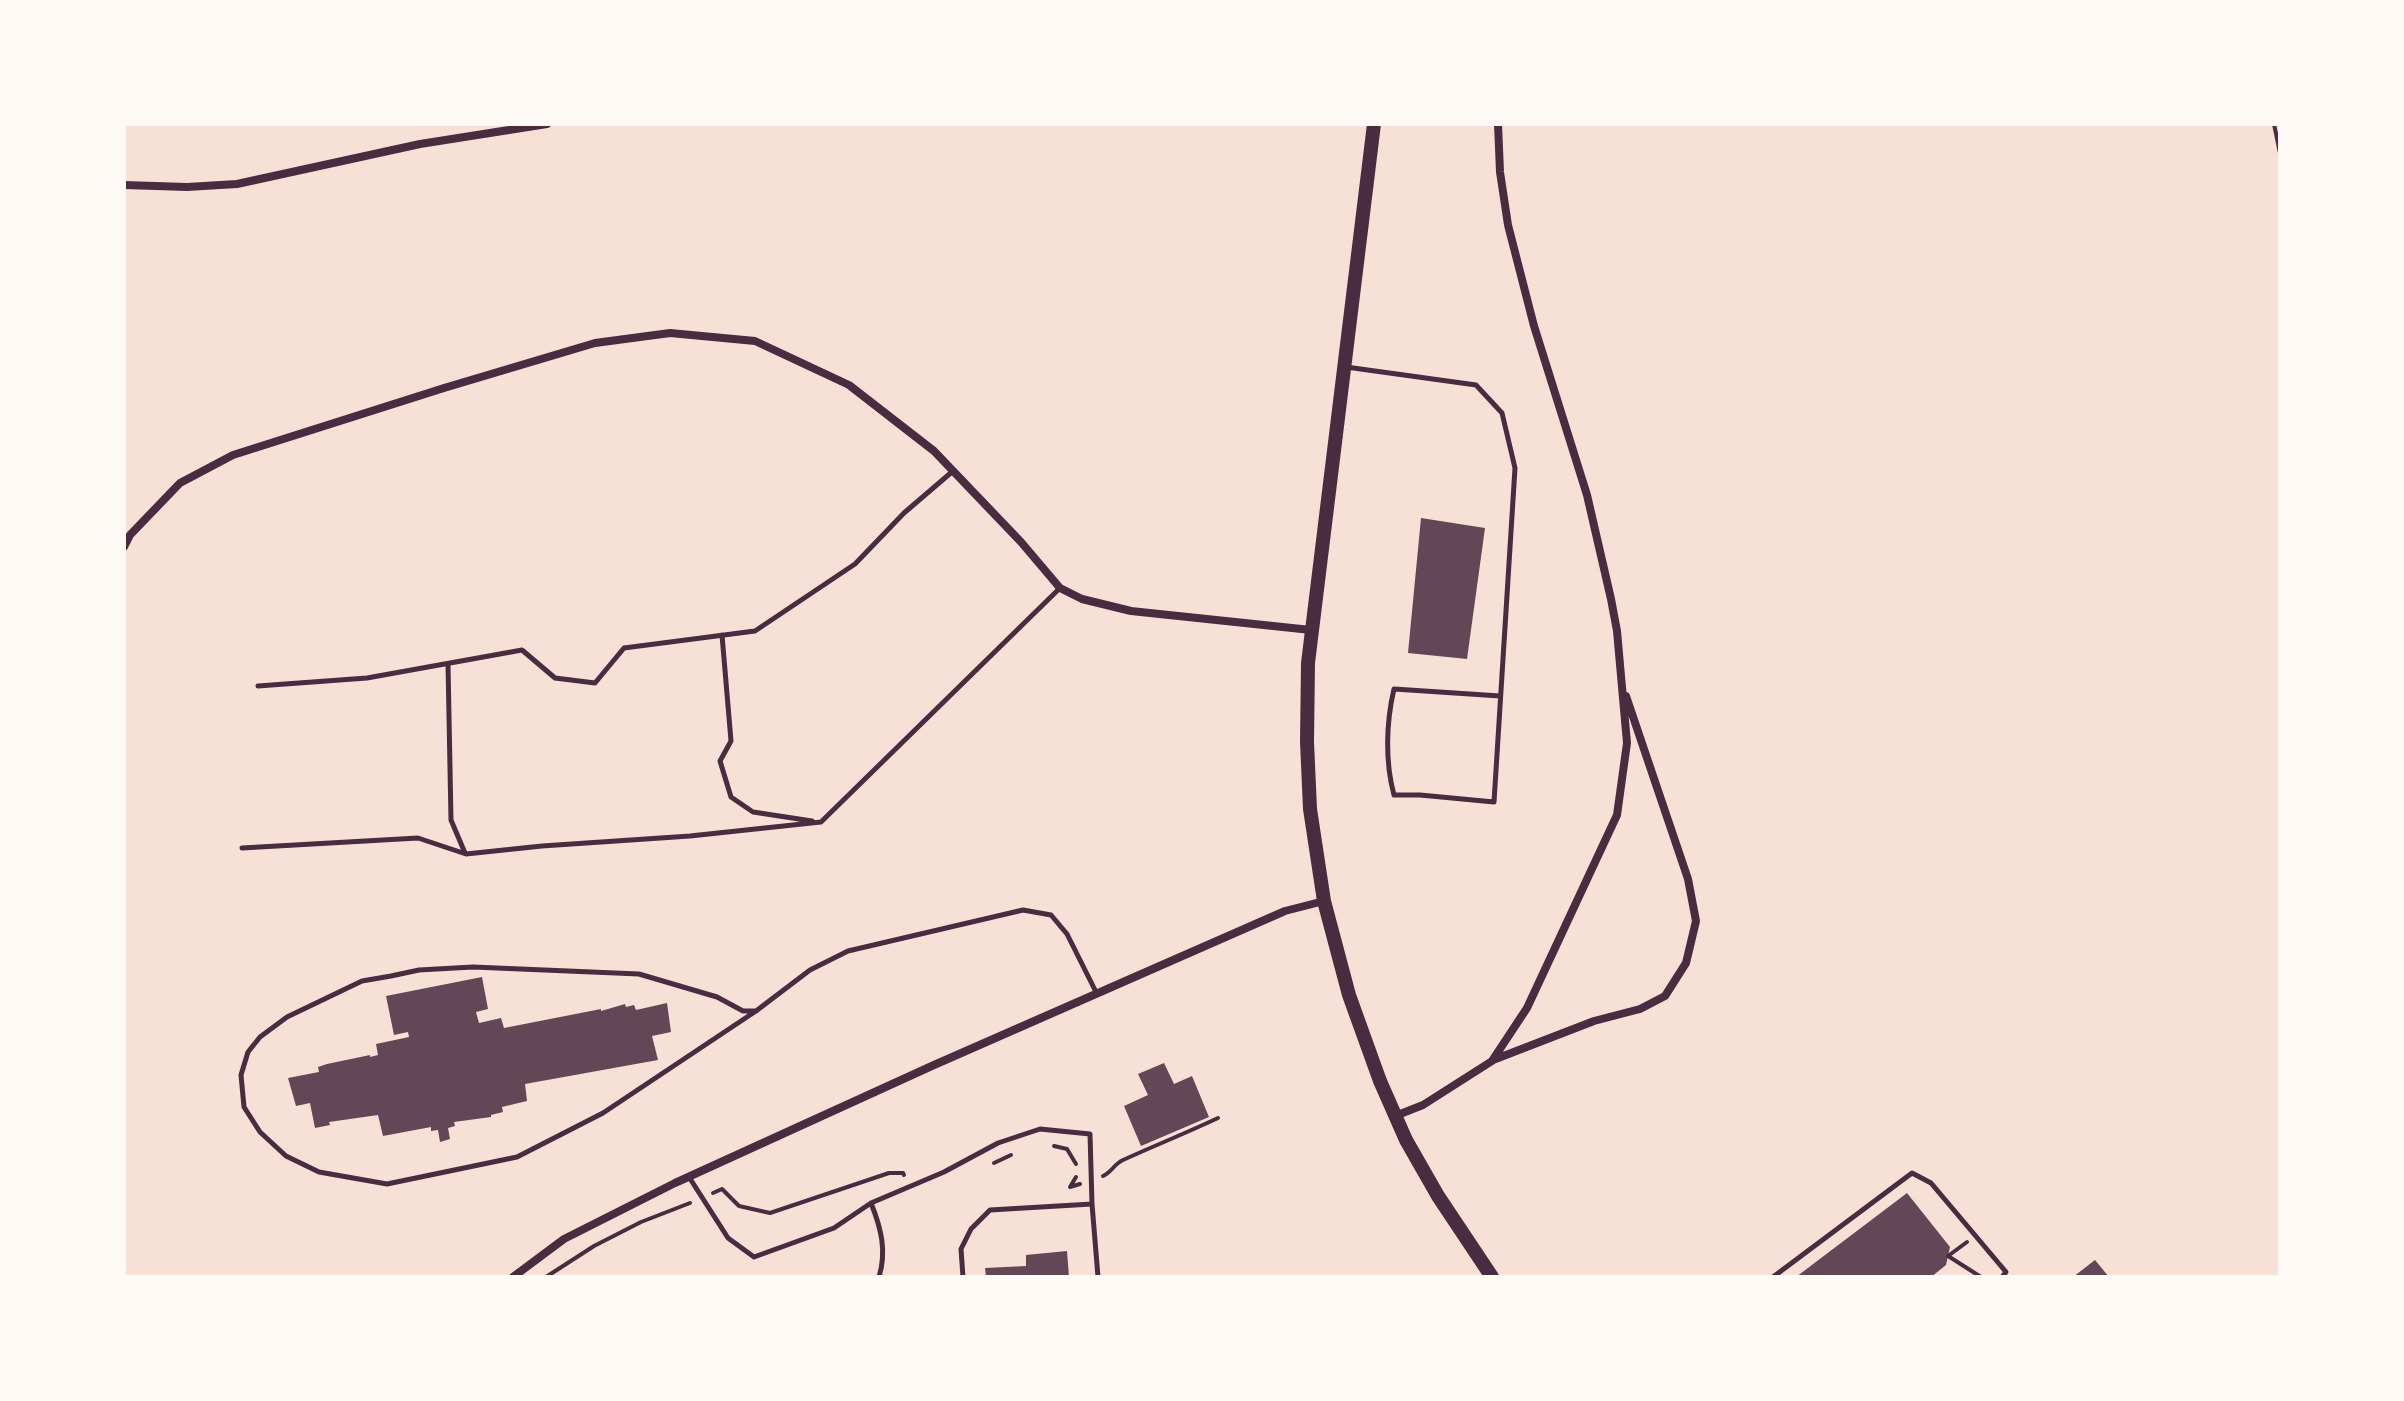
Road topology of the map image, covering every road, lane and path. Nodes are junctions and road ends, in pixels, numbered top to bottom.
1 (547, 124) edge
2 (1374, 124) edge
3 (1498, 124) edge
4 (2274, 124) edge
5 (2280, 153) edge
6 (124, 185) edge
7 (1345, 367) junction
8 (953, 471) junction
9 (124, 547) edge
10 (1060, 588) junction
11 (1311, 630) junction
12 (722, 635) junction
13 (448, 664) junction
14 (1622, 681) junction
15 (258, 686) dead end
16 (1500, 696) junction
17 (821, 822) junction
18 (242, 848) dead end
19 (466, 854) junction
20 (1324, 901) junction
21 (1097, 994) junction
22 (756, 1011) junction
23 (1492, 1061) junction
24 (1395, 1116) junction
25 (689, 1177) junction
26 (703, 1198) junction
27 (871, 1203) junction
28 (1092, 1204) junction
29 (1975, 1236) junction
30 (513, 1277) edge
31 (546, 1277) edge
32 (879, 1277) edge
33 (963, 1277) edge
34 (1098, 1277) edge
35 (1492, 1277) edge
36 (1773, 1277) edge
37 (1981, 1277) edge
38 (2002, 1277) edge

1 - 6 street
2 - 7 main road
3 - 14 street
4 - 5 path
7 - 11 main road
7 - 16 lane
8 - 9 street
8 - 10 street
8 - 12 lane
10 - 11 street
10 - 17 lane
11 - 20 main road
12 - 13 lane
12 - 17 lane
13 - 15 lane
13 - 19 lane
14 - 23 street
14 - 23 street
16 - 16 lane
17 - 19 lane
18 - 19 lane
20 - 21 street
20 - 24 main road
21 - 22 lane
21 - 25 street
22 - 22 lane
23 - 24 street
24 - 35 main road
25 - 26 lane
25 - 30 street
26 - 27 lane
26 - 31 path
27 - 28 lane
27 - 32 lane
28 - 33 lane
28 - 34 lane
29 - 36 lane
29 - 37 path
29 - 38 lane

